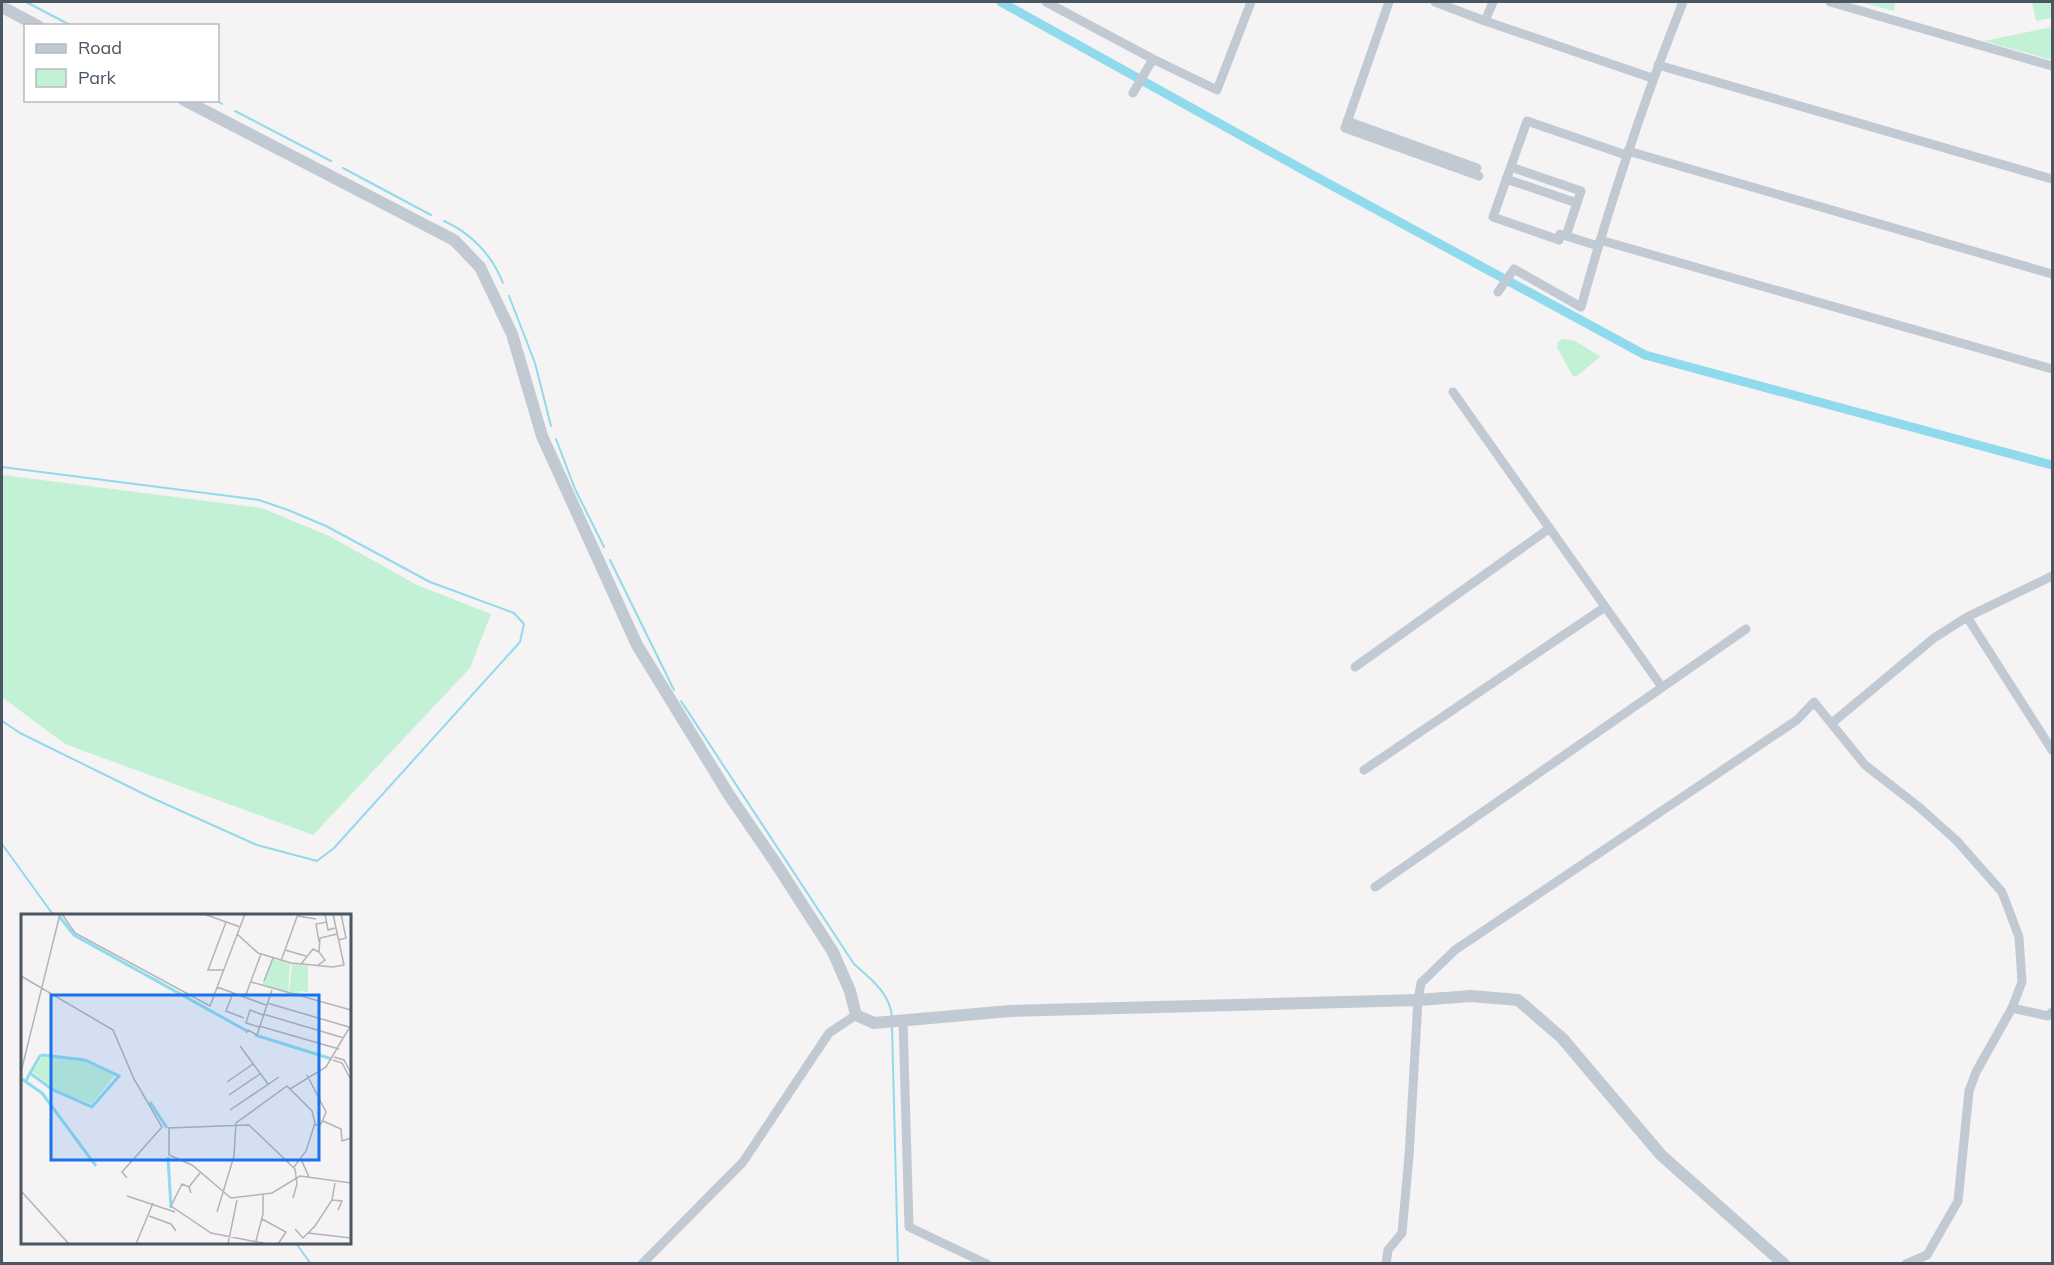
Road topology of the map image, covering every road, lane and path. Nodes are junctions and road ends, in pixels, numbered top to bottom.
1 (1046, 2) edge
2 (1251, 2) edge
3 (1389, 2) edge
4 (1435, 2) edge
5 (1493, 2) edge
6 (1683, 2) edge
7 (1830, 2) edge
8 (2, 7) edge
9 (1485, 21) junction
10 (34, 24) edge
11 (1153, 59) junction
12 (1658, 65) junction
13 (2052, 66) edge
14 (1652, 78) junction
15 (1133, 93) dead end
16 (188, 102) edge
17 (1627, 153) junction
18 (1510, 167) junction
19 (1478, 172) dead end
20 (2052, 178) edge
21 (1506, 179) junction
22 (1577, 203) junction
23 (1566, 236) junction
24 (1599, 243) junction
25 (2052, 274) edge
26 (1498, 292) dead end
27 (2052, 369) edge
28 (1453, 392) dead end
29 (1550, 528) junction
30 (2052, 576) edge
31 (1605, 607) junction
32 (1967, 617) junction
33 (1746, 629) dead end
34 (1354, 666) dead end
35 (1662, 687) junction
36 (1832, 723) junction
37 (2052, 750) edge
38 (1364, 770) dead end
39 (1375, 887) dead end
40 (1418, 1000) junction
41 (2012, 1008) junction
42 (2052, 1012) edge
43 (856, 1015) junction
44 (896, 1021) junction
45 (1922, 1261) edge
46 (642, 1263) edge
47 (987, 1263) edge
48 (1386, 1263) edge
49 (1784, 1263) edge
50 (1906, 1263) edge

1 - 11 street
2 - 11 street
3 - 19 street
4 - 9 street
5 - 9 street
6 - 12 street
7 - 13 street
8 - 10 street
9 - 14 street
11 - 15 street
12 - 14 street
12 - 20 street
14 - 17 street
16 - 43 street
17 - 18 street
17 - 24 street
17 - 25 street
18 - 21 street
18 - 22 street
21 - 22 street
21 - 23 street
22 - 23 street
23 - 24 street
24 - 26 street
24 - 27 street
28 - 29 street
29 - 31 street
29 - 34 street
30 - 32 street
31 - 35 street
31 - 38 street
32 - 36 street
32 - 37 street
33 - 35 street
35 - 39 street
36 - 40 street
36 - 41 street
40 - 44 street
40 - 48 street
40 - 49 street
41 - 42 street
41 - 45 street
43 - 44 street
43 - 46 street
44 - 47 street
45 - 50 street

